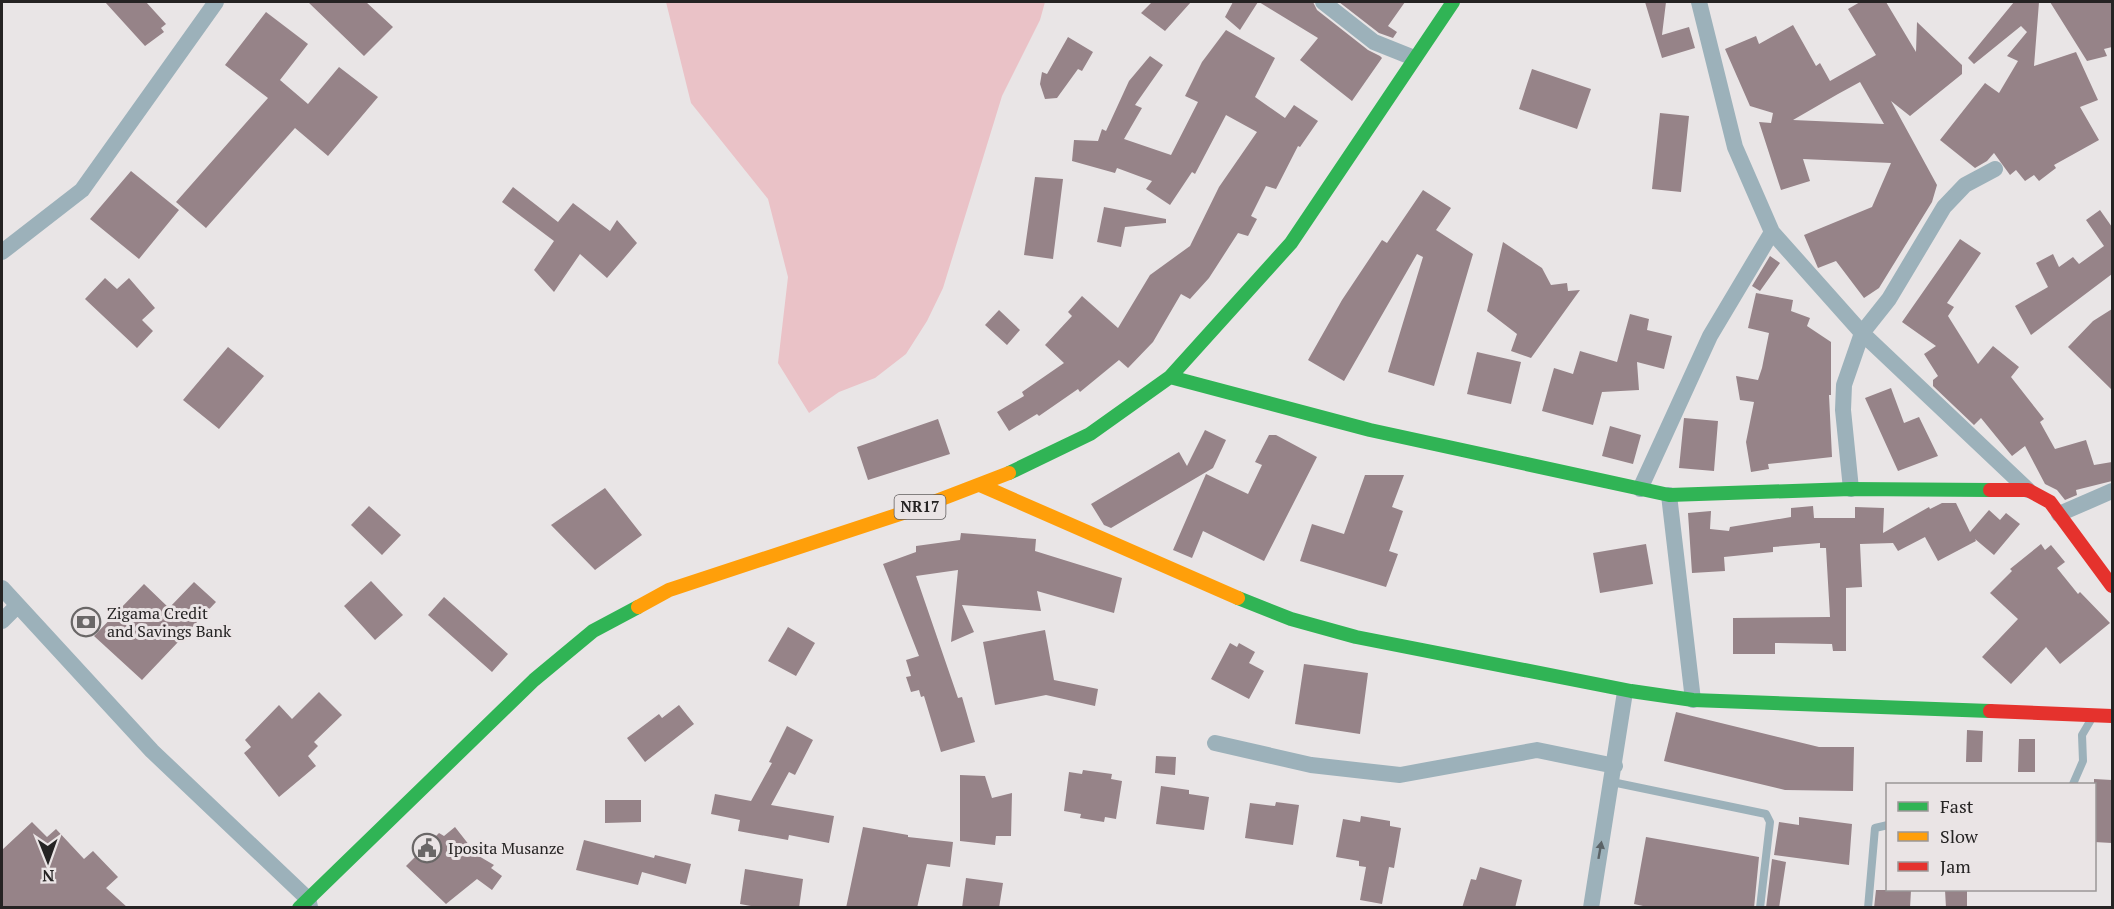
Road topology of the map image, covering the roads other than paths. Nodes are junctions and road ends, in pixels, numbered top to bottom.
1 (216, 2) edge
2 (1323, 2) edge
3 (1453, 2) edge
4 (1699, 2) edge
5 (1414, 58) junction
6 (1995, 168) dead end
7 (1772, 232) junction
8 (2, 252) edge
9 (1862, 333) junction
10 (1170, 377) junction
11 (980, 485) junction
12 (1640, 489) junction
13 (1851, 489) junction
14 (2028, 490) junction
15 (2112, 491) edge
16 (1669, 495) junction
17 (2059, 514) junction
18 (2112, 586) edge
19 (2, 588) edge
20 (17, 606) junction
21 (2, 621) edge
22 (1625, 692) junction
23 (1693, 700) junction
24 (2094, 716) junction
25 (2112, 716) edge
26 (1215, 743) dead end
27 (1614, 774) junction
28 (2073, 783) edge
29 (1886, 825) edge
30 (306, 905) edge
31 (1591, 908) edge
32 (1760, 908) edge
33 (1868, 908) edge

1 - 8 street
2 - 5 street
3 - 5 street, NR17
4 - 7 street
5 - 10 street, NR17
6 - 9 street
7 - 9 street
7 - 12 street
9 - 13 street
9 - 14 street
10 - 11 street, NR17
10 - 12 street
11 - 22 street
11 - 30 street, NR17
12 - 16 street
13 - 14 street
13 - 16 street
14 - 17 street
15 - 17 street
16 - 23 street
17 - 18 street
19 - 20 street
20 - 21 street
20 - 30 street
22 - 23 street
22 - 27 street
23 - 24 street
24 - 25 street
24 - 28 lane
26 - 27 street
31 -> 27 street
27 - 32 lane
29 - 33 lane

